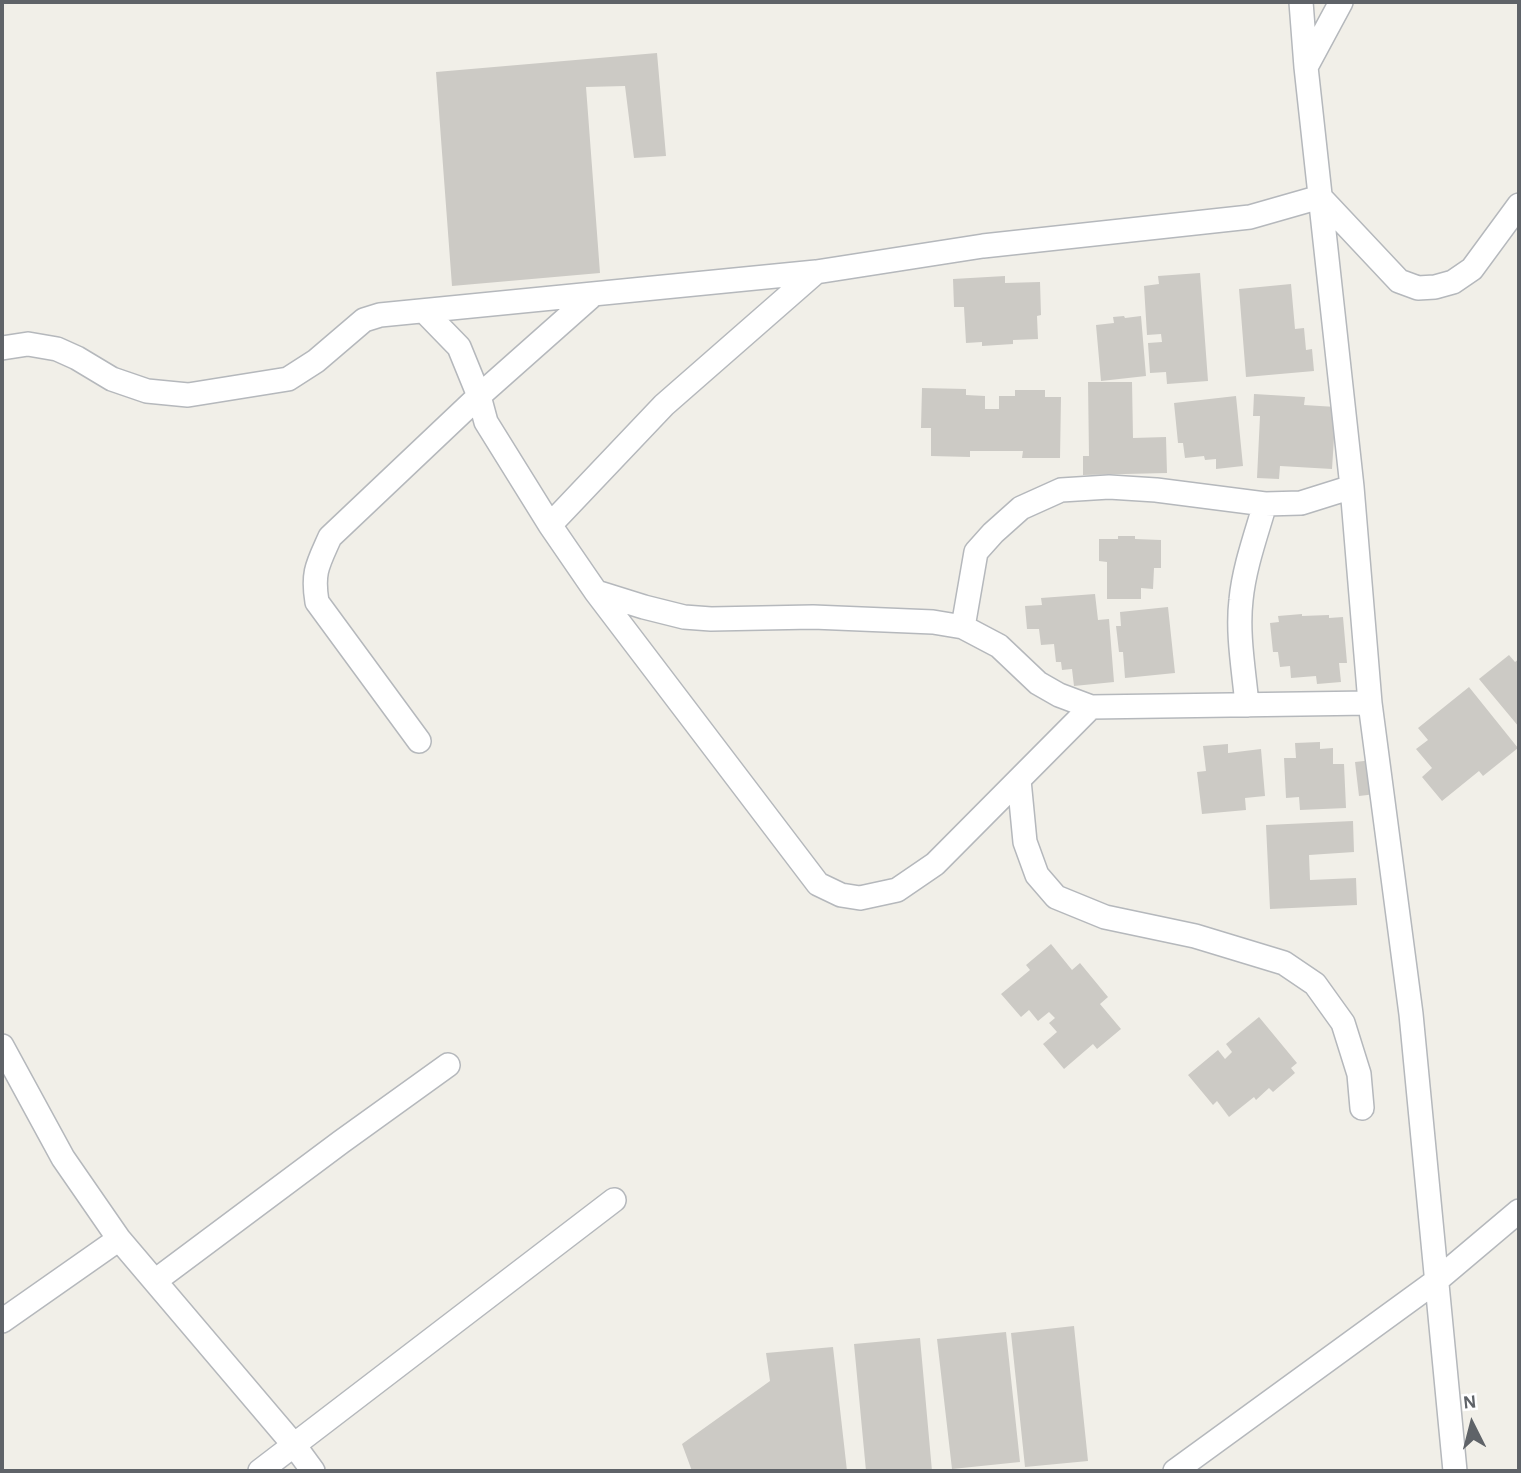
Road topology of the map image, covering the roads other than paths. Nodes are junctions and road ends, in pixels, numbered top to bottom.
1 (1301, 2) edge
2 (1341, 2) edge
3 (1306, 66) junction
4 (1320, 197) junction
5 (1519, 205) edge
6 (816, 272) junction
7 (594, 294) junction
8 (424, 311) junction
9 (2, 348) edge
10 (479, 396) junction
11 (1352, 487) junction
12 (1265, 504) junction
13 (550, 525) junction
14 (596, 592) junction
15 (963, 627) junction
16 (1370, 703) junction
17 (1247, 705) junction
18 (1091, 707) junction
19 (419, 741) dead end
20 (1019, 780) junction
21 (2, 1046) edge
22 (448, 1065) dead end
23 (1362, 1108) dead end
24 (614, 1200) dead end
25 (1519, 1211) edge
26 (119, 1239) junction
27 (155, 1281) junction
28 (1436, 1281) junction
29 (2, 1321) edge
30 (294, 1446) junction
31 (260, 1471) edge
32 (313, 1471) edge
33 (1175, 1471) edge
34 (1455, 1471) edge

1 - 3 street
2 - 3 street
3 - 4 street
4 - 5 street
4 - 6 street
4 - 11 street
6 - 7 street
6 - 13 street
7 - 8 street
7 - 10 street
8 - 9 street
8 - 10 street
10 - 13 street
10 - 19 street
11 - 12 street
11 - 16 street
12 - 15 street
12 - 17 street
13 - 14 street
14 - 15 street
14 - 20 street
15 - 18 street
16 - 17 street
16 - 28 street
17 - 18 street
18 - 20 street
20 - 23 street
21 - 26 street
22 - 27 street
24 - 30 street
25 - 28 street
26 - 27 street
26 - 29 street
27 - 30 street
28 - 33 street
28 - 34 street
30 - 31 street
30 - 32 street

